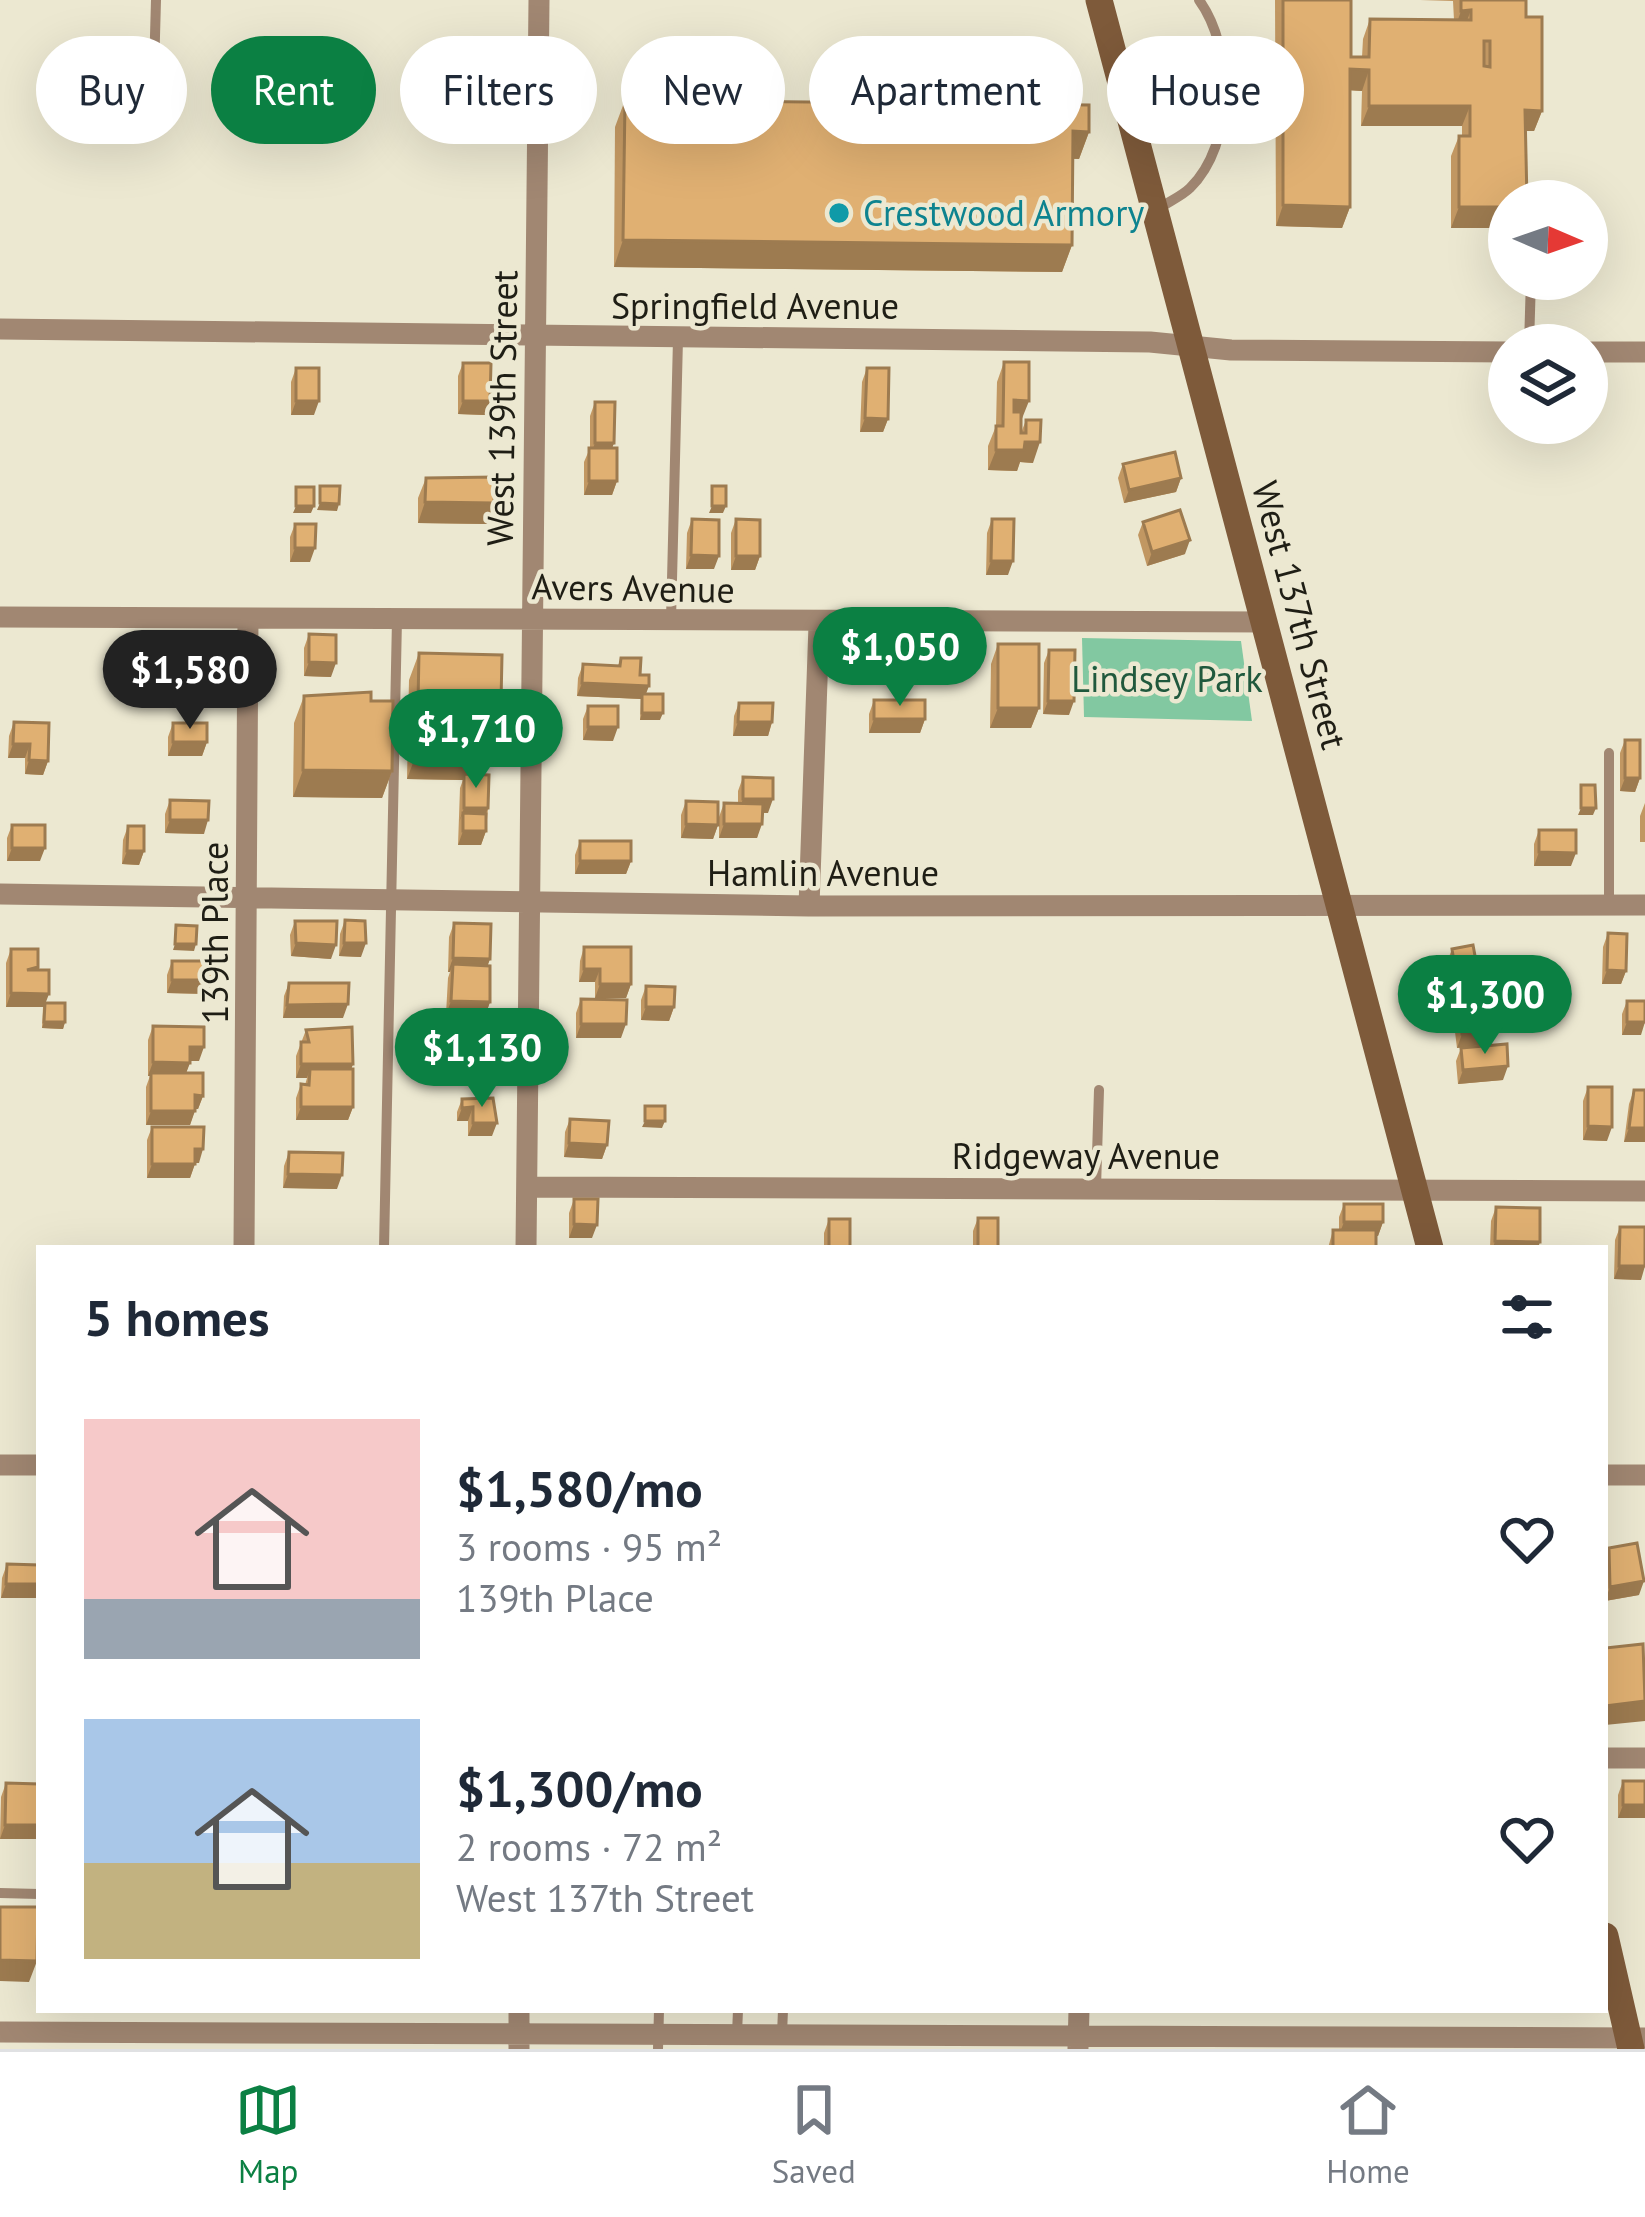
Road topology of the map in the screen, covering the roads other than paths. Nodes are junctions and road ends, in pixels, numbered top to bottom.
1 (156, 0) edge
2 (539, 0) edge
3 (1099, 0) edge
4 (1199, 0) edge
5 (155, 36) edge
6 (1155, 211) junction
7 (0, 329) edge
8 (536, 337) junction
9 (678, 339) junction
10 (1191, 346) junction
11 (1488, 352) edge
12 (1608, 352) edge
13 (1645, 352) edge
14 (0, 617) edge
15 (248, 618) junction
16 (398, 619) junction
17 (532, 620) junction
18 (671, 620) junction
19 (1264, 622) junction
20 (819, 625) junction
21 (1609, 752) dead end
22 (0, 894) edge
23 (249, 898) junction
24 (392, 901) junction
25 (530, 904) junction
26 (1609, 905) junction
27 (1645, 905) edge
28 (808, 906) junction
29 (1342, 907) junction
30 (1099, 1090) dead end
31 (527, 1186) junction
32 (1096, 1190) junction
33 (1416, 1190) junction
34 (1645, 1191) edge
35 (244, 1245) edge
36 (384, 1245) edge
37 (526, 1245) edge
38 (1429, 1245) edge
39 (0, 1465) edge
40 (36, 1466) edge
41 (1608, 1475) edge
42 (1645, 1475) edge
43 (1608, 1758) edge
44 (1645, 1758) edge
45 (0, 1893) edge
46 (36, 1894) edge
47 (1608, 1946) edge
48 (738, 2013) edge
49 (784, 2013) edge
50 (235, 2021) edge
51 (519, 2031) edge
52 (0, 2032) edge
53 (737, 2034) junction
54 (782, 2034) junction
55 (658, 2041) edge
56 (1078, 2042) edge
57 (1636, 2042) edge

1 - 5 lane
2 - 8 street, West 139th Street
3 - 6 main road, West 137th Street
4 - 6 lane
6 - 10 main road, West 137th Street
7 - 8 street, Springfield Avenue
8 - 9 street, Springfield Avenue
8 - 17 street, West 139th Street
9 - 10 street, Springfield Avenue
9 - 18 lane
10 - 11 street, Springfield Avenue
10 - 19 main road, West 137th Street
12 - 13 street
14 - 15 street, Avers Avenue
15 - 16 street, Avers Avenue
15 - 23 street, 139th Place
16 - 17 street, Avers Avenue
16 - 24 lane
17 - 18 street, Avers Avenue
17 - 25 street, West 139th Street
18 - 20 street, Avers Avenue
19 - 20 street, Avers Avenue
19 - 29 main road, West 137th Street
20 - 28 street
21 - 26 lane
22 - 23 street, Hamlin Avenue
23 - 24 street, Hamlin Avenue
23 - 35 street, 139th Place
24 - 25 street, Hamlin Avenue
24 - 36 lane
25 - 28 street, Hamlin Avenue
25 - 31 street, West 139th Street
26 - 27 street, Hamlin Avenue
26 - 29 street, Hamlin Avenue
28 - 29 street, Hamlin Avenue
29 - 33 main road, West 137th Street
30 - 32 lane
31 - 32 street, Ridgeway Avenue
31 - 37 street, West 139th Street
32 - 33 street, Ridgeway Avenue
33 - 34 street, Ridgeway Avenue
33 - 38 main road, West 137th Street
39 - 40 street
41 - 42 street
43 - 44 street
45 - 46 lane
47 - 57 main road
48 - 53 lane
49 - 54 lane
50 - 51 street
50 - 52 street
51 - 55 street
53 - 54 street
53 - 55 street
54 - 56 street
56 - 57 street

